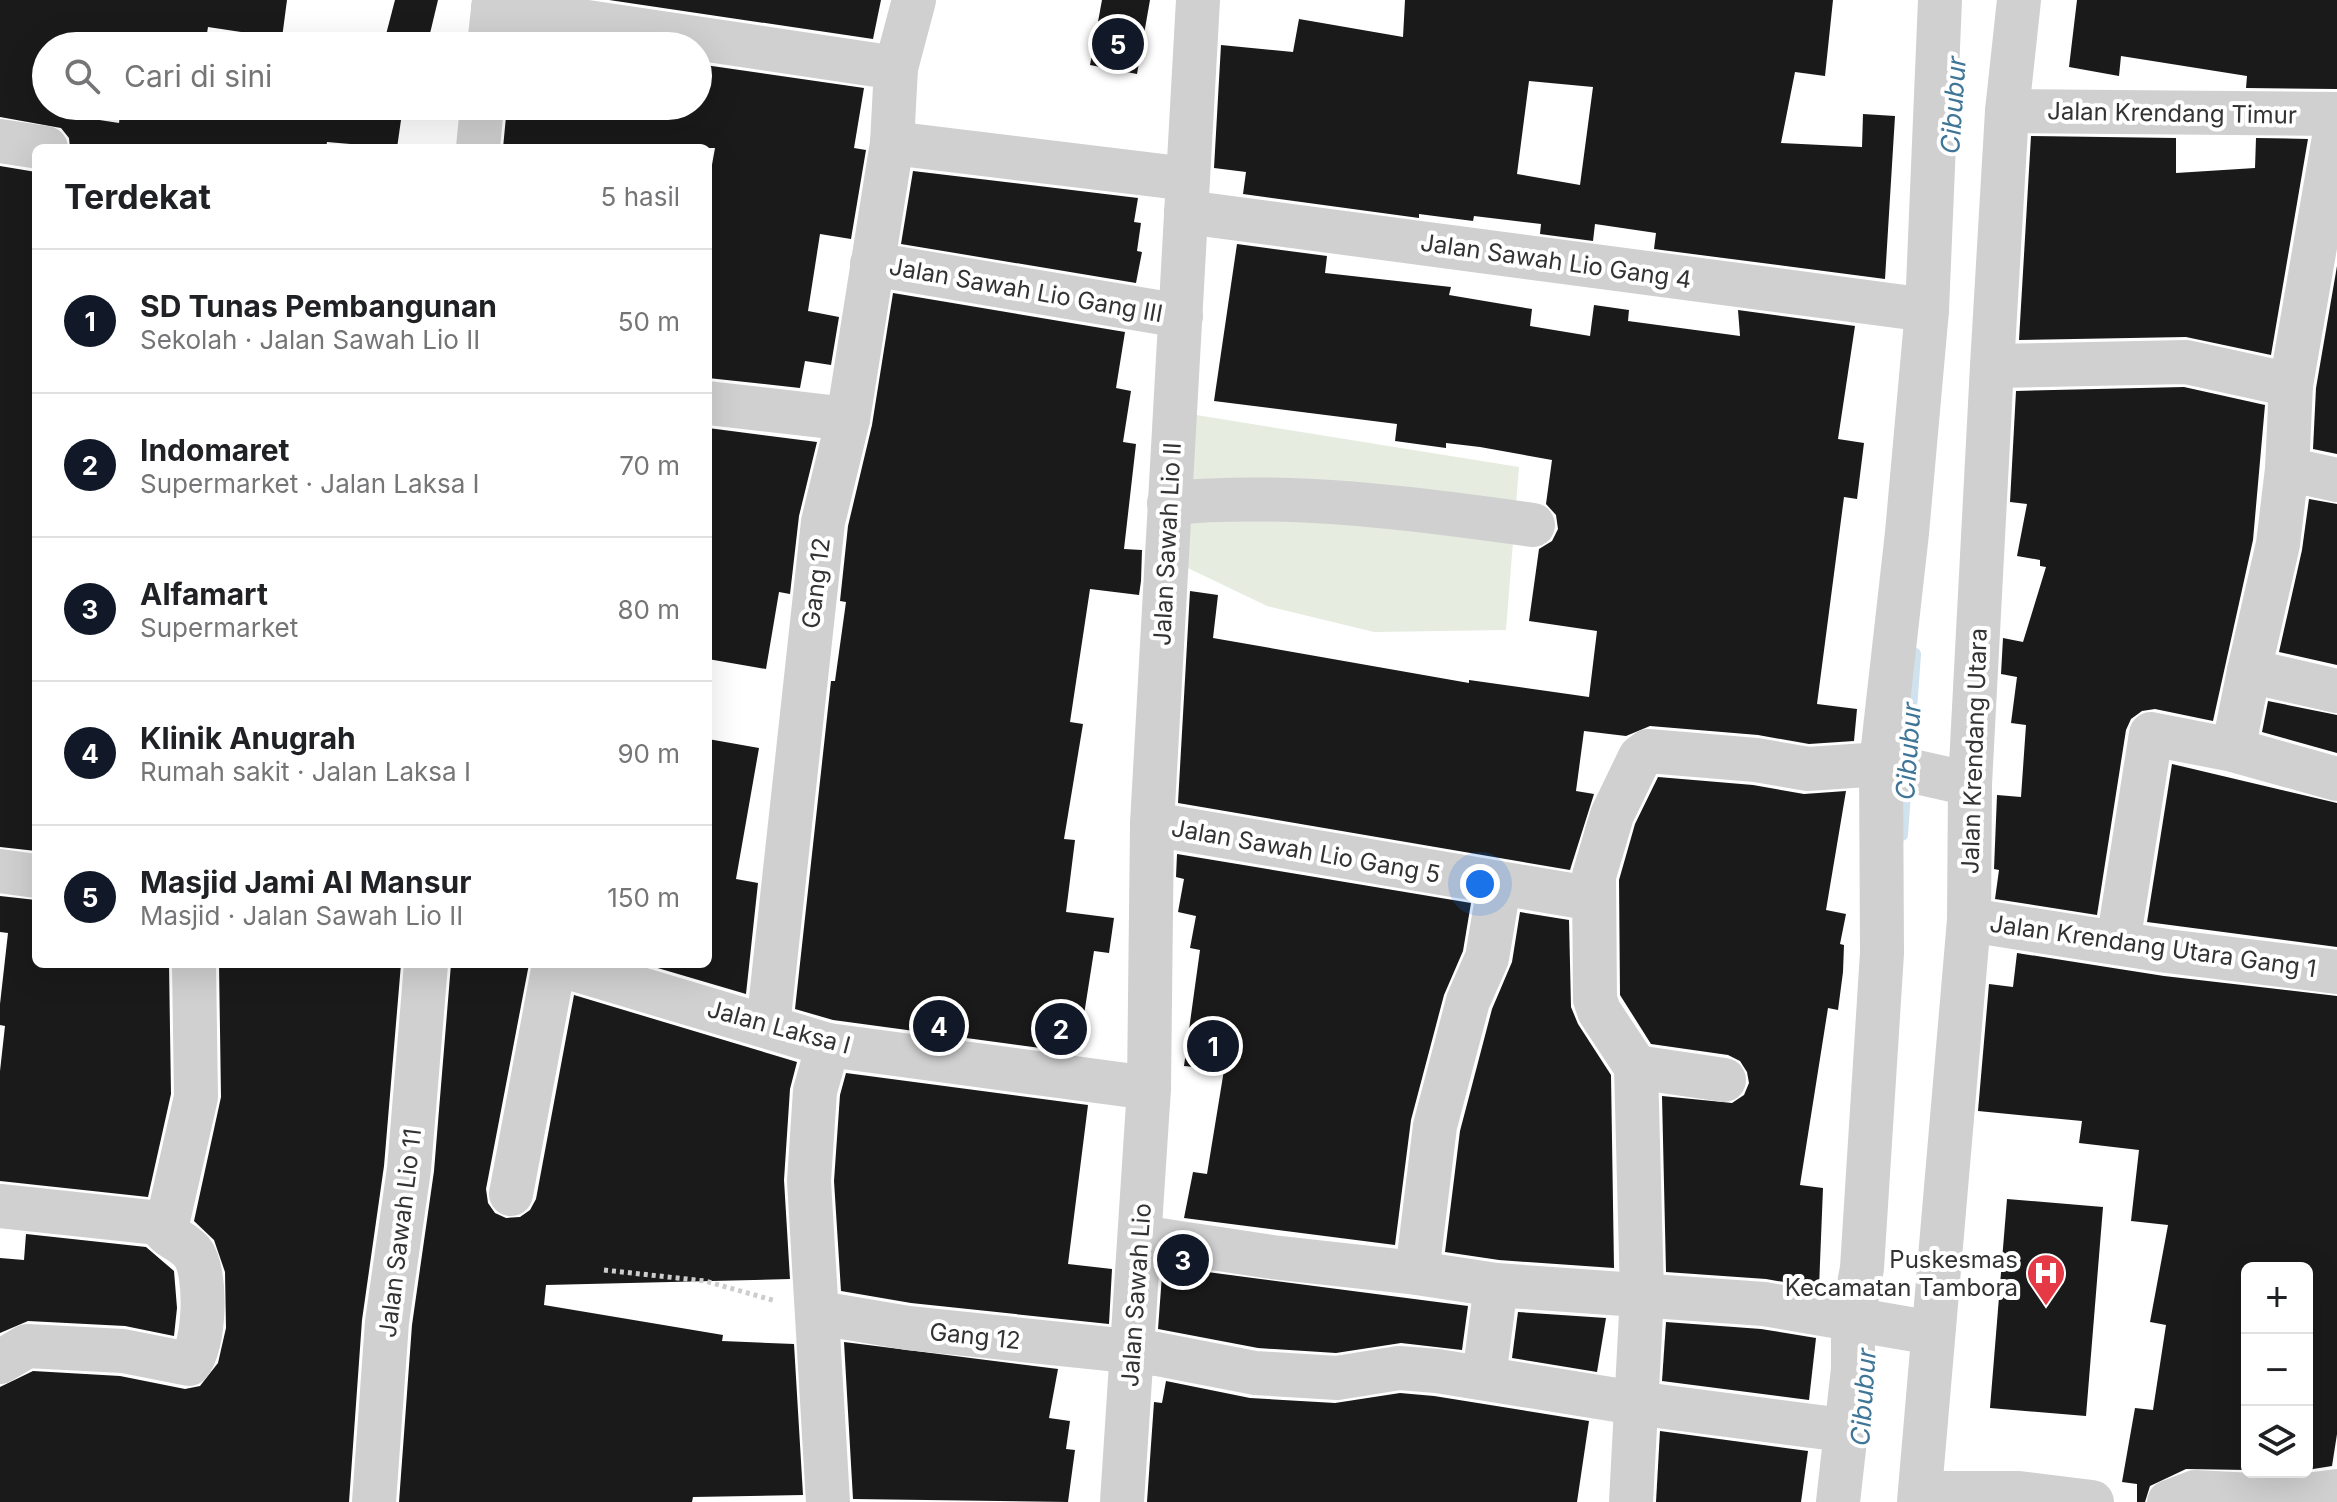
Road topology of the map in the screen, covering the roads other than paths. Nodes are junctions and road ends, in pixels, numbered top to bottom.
1 (914, 0) edge
2 (1198, 0) edge
3 (1940, 0) edge
4 (2019, 0) edge
5 (492, 18) edge
6 (605, 32) edge
7 (712, 45) edge
8 (896, 68) junction
9 (2007, 111) junction
10 (2337, 114) edge
11 (481, 120) edge
12 (2337, 120) edge
13 (0, 141) edge
14 (892, 143) junction
15 (478, 144) edge
16 (32, 146) edge
17 (1187, 195) junction
18 (872, 264) junction
19 (2323, 282) edge
20 (1927, 310) junction
21 (1181, 316) junction
22 (1992, 366) junction
23 (2291, 385) junction
24 (712, 403) edge
25 (848, 419) junction
26 (2287, 469) junction
27 (2337, 480) edge
28 (1169, 503) junction
29 (1533, 525) dead end
30 (2249, 671) junction
31 (2337, 691) edge
32 (2233, 750) junction
33 (1890, 766) junction
34 (2337, 779) edge
35 (1962, 782) junction
36 (1152, 824) junction
37 (0, 871) edge
38 (32, 875) edge
39 (1499, 886) junction
40 (1594, 899) junction
41 (1969, 920) junction
42 (2118, 943) junction
43 (194, 968) edge
44 (426, 968) edge
45 (555, 968) edge
46 (570, 968) edge
47 (2337, 972) edge
48 (768, 1026) junction
49 (828, 1045) junction
50 (1636, 1067) junction
51 (1724, 1080) dead end
52 (1149, 1088) junction
53 (511, 1194) dead end
54 (0, 1206) edge
55 (159, 1223) junction
56 (1140, 1237) junction
57 (1417, 1273) junction
58 (1496, 1285) junction
59 (1642, 1295) junction
60 (819, 1313) junction
61 (1858, 1318) junction
62 (1924, 1332) junction
63 (1132, 1353) junction
64 (0, 1362) edge
65 (1484, 1377) junction
66 (1635, 1403) junction
67 (1843, 1430) junction
68 (2334, 1495) edge
69 (1920, 1498) edge
70 (374, 1502) edge
71 (828, 1502) edge
72 (1122, 1502) edge
73 (1631, 1502) edge
74 (1838, 1502) edge
75 (2092, 1502) edge
76 (2169, 1502) edge

1 - 8 street
2 - 17 street, Jalan Sawah Lio II
3 - 20 street
4 - 9 street, Jalan Krendang Utara
5 - 6 street
7 - 8 street
8 - 14 street
9 - 10 street, Jalan Krendang Timur
9 - 22 street, Jalan Krendang Utara
11 - 15 street
12 - 19 street
13 - 16 street
14 - 17 street
14 - 18 street, Gang 12
17 - 20 street, Jalan Sawah Lio Gang 4
17 - 21 street, Jalan Sawah Lio II
18 - 21 street, Jalan Sawah Lio Gang III
18 - 25 street, Gang 12
19 - 23 street
20 - 33 street
21 - 28 street, Jalan Sawah Lio II
22 - 23 street
22 - 35 street, Jalan Krendang Utara
23 - 26 street
24 - 25 street
25 - 48 street, Gang 12
26 - 27 street
26 - 30 street
28 - 29 street
28 - 36 street, Jalan Sawah Lio II
30 - 31 street
30 - 32 street
32 - 34 street
32 - 42 street
33 - 35 street
33 - 40 street
33 - 61 street
35 - 41 street, Jalan Krendang Utara
36 - 39 street, Jalan Sawah Lio Gang 5
36 - 52 street, Jalan Sawah Lio II
37 - 38 street
39 - 40 street, Jalan Sawah Lio Gang 5
39 - 57 street
40 - 50 street
41 - 42 street, Jalan Krendang Utara Gang 1
41 - 62 street, Jalan Krendang Utara
42 - 47 street, Jalan Krendang Utara Gang 1
43 - 55 street
44 - 70 street, Jalan Sawah Lio 11
45 - 53 street
46 - 48 street, Jalan Laksa I
48 - 49 street, Jalan Laksa I
49 - 52 street, Jalan Laksa I
49 - 60 street
50 - 51 street
50 - 59 street
52 - 56 street, Jalan Sawah Lio
54 - 55 street
55 - 64 street
56 - 57 street
56 - 63 street, Jalan Sawah Lio
57 - 58 street
58 - 59 street
58 - 65 street
59 - 61 street
59 - 66 street
60 - 63 street, Gang 12
60 - 71 street
61 - 62 street
61 - 67 street
62 - 69 street, Jalan Krendang Utara
63 - 65 street, Gang 12
63 - 72 street, Jalan Sawah Lio
65 - 66 street, Gang 12
66 - 67 street, Gang 12
66 - 73 street
67 - 74 street
68 - 76 street
69 - 75 street

